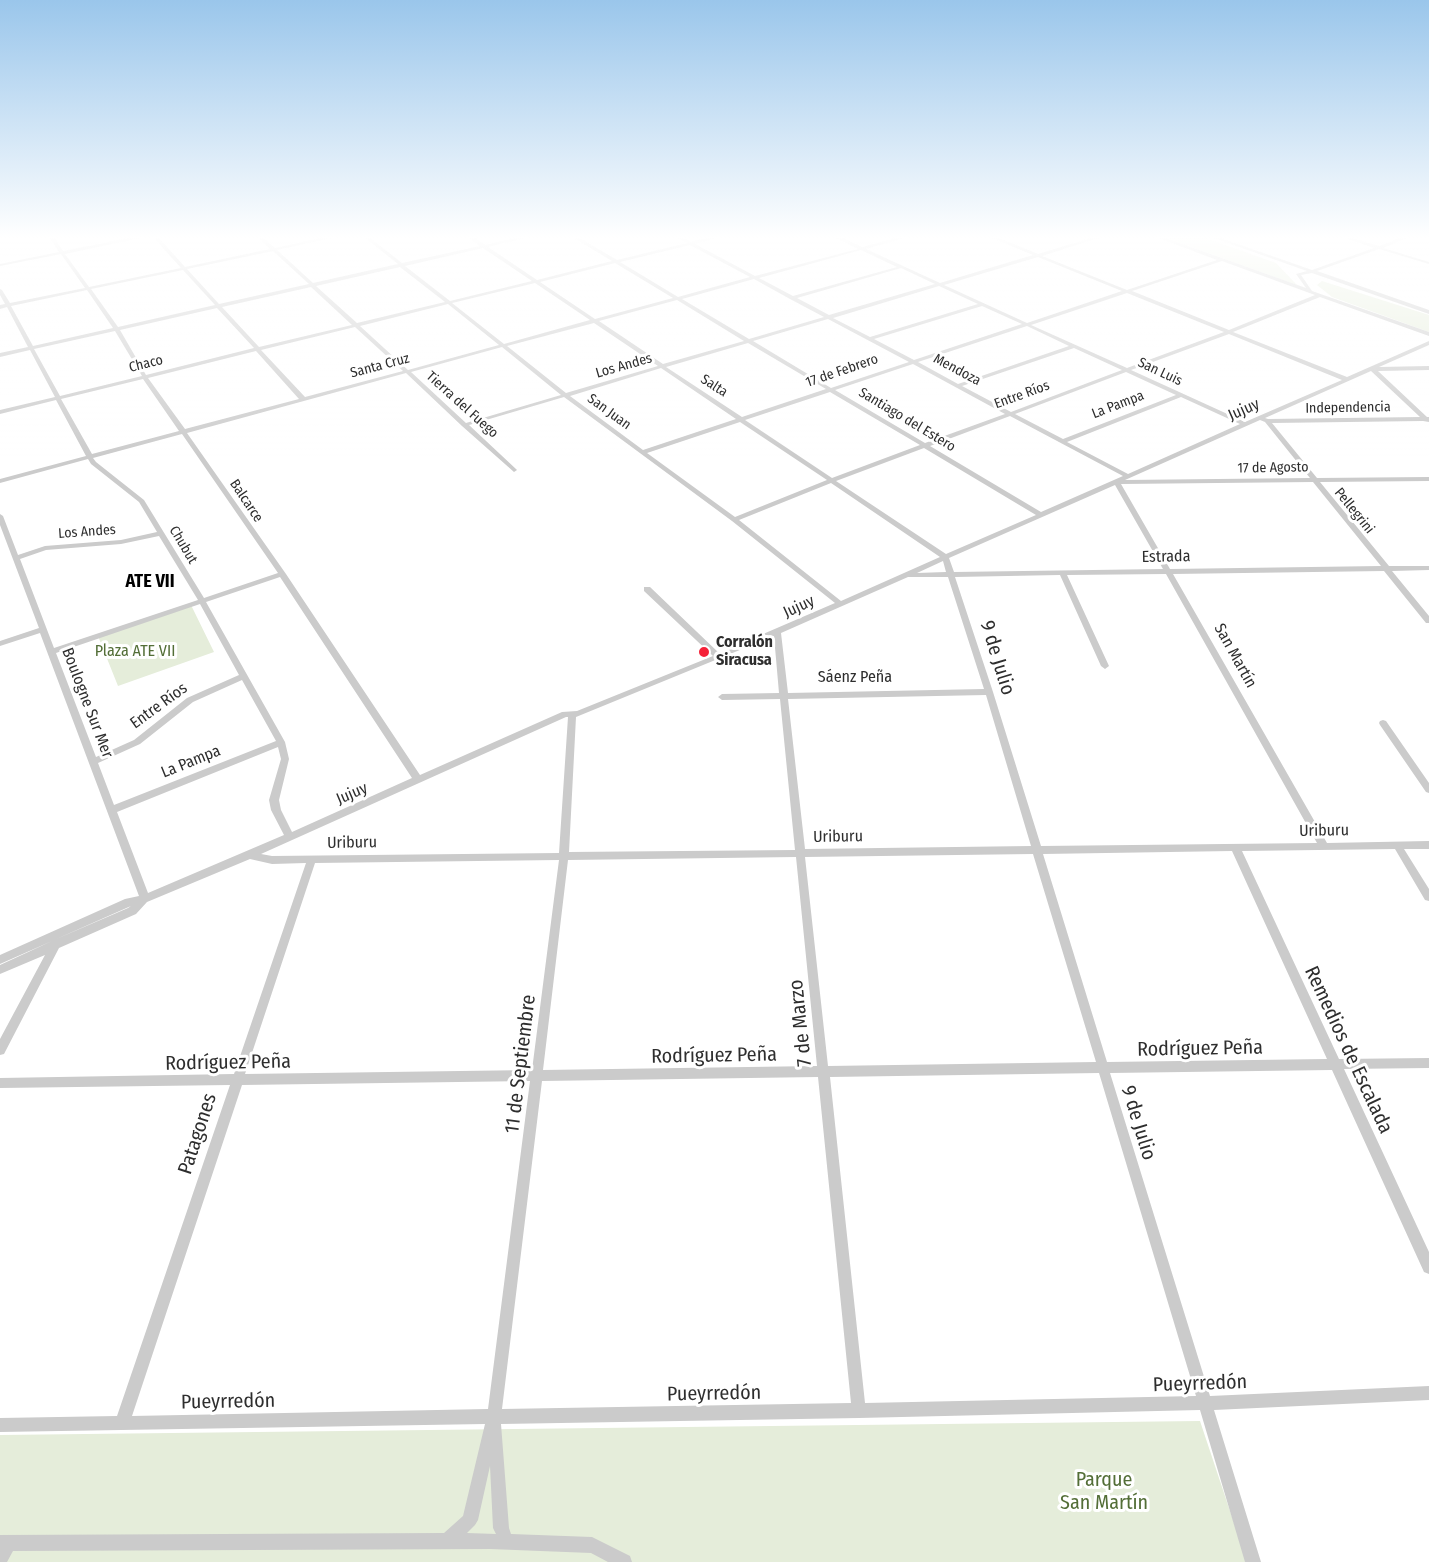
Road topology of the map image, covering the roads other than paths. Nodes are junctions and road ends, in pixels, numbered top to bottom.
1 (6, 310) edge
2 (103, 310) edge
3 (202, 310) edge
4 (219, 310) edge
5 (339, 310) edge
6 (422, 310) edge
7 (459, 310) edge
8 (578, 310) edge
9 (636, 310) edge
10 (695, 310) edge
11 (814, 310) edge
12 (856, 310) edge
13 (963, 310) edge
14 (995, 310) edge
15 (1068, 310) edge
16 (1175, 310) edge
17 (1283, 310) edge
18 (1361, 310) edge
19 (829, 318) junction
20 (595, 321) junction
21 (1027, 324) junction
22 (355, 326) junction
23 (116, 328) junction
24 (1229, 332) junction
25 (1429, 334) edge
26 (870, 339) junction
27 (747, 341) junction
28 (1429, 343) edge
29 (503, 345) junction
30 (1074, 346) junction
31 (29, 348) junction
32 (255, 350) junction
33 (0, 355) edge
34 (913, 361) junction
35 (663, 367) junction
36 (1429, 368) edge
37 (1373, 369) junction
38 (1128, 371) junction
39 (405, 372) junction
40 (145, 377) junction
41 (1348, 380) junction
42 (960, 386) junction
43 (832, 388) junction
44 (565, 395) junction
45 (1181, 395) junction
46 (57, 398) junction
47 (303, 399) junction
48 (0, 412) edge
49 (1011, 413) junction
50 (742, 419) junction
51 (1263, 419) junction
52 (1428, 420) edge
53 (1244, 424) junction
54 (464, 425) junction
55 (184, 431) junction
56 (1064, 441) junction
57 (925, 446) junction
58 (643, 452) junction
59 (90, 457) junction
60 (514, 470) dead end
61 (1129, 477) junction
62 (1429, 479) edge
63 (833, 480) junction
64 (1313, 480) junction
65 (0, 481) edge
66 (1117, 482) junction
67 (1041, 515) junction
68 (0, 516) edge
69 (734, 520) junction
70 (162, 533) junction
71 (945, 557) junction
72 (16, 558) junction
73 (1386, 568) junction
74 (1429, 568) edge
75 (1169, 571) junction
76 (1062, 572) junction
77 (951, 573) junction
78 (282, 574) junction
79 (903, 575) junction
80 (646, 589) dead end
81 (202, 601) junction
82 (839, 603) junction
83 (1429, 621) edge
84 (43, 629) junction
85 (777, 632) junction
86 (0, 644) edge
87 (51, 652) junction
88 (718, 656) junction
89 (1105, 666) dead end
90 (243, 676) junction
91 (989, 692) junction
92 (783, 694) junction
93 (722, 697) dead end
94 (572, 714) junction
95 (1383, 723) dead end
96 (281, 742) junction
97 (93, 762) junction
98 (418, 780) junction
99 (1429, 790) edge
100 (111, 810) junction
101 (289, 836) junction
102 (1397, 845) junction
103 (1429, 845) edge
104 (1324, 846) junction
105 (1235, 847) junction
106 (1036, 850) junction
107 (801, 853) junction
108 (249, 855) junction
109 (564, 856) junction
110 (312, 859) junction
111 (1429, 897) edge
112 (145, 899) junction
113 (60, 934) junction
114 (55, 946) junction
115 (0, 960) edge
116 (0, 970) edge
117 (0, 1050) edge
118 (1429, 1063) edge
119 (1335, 1065) junction
120 (1103, 1068) junction
121 (824, 1072) junction
122 (537, 1076) junction
123 (236, 1081) junction
124 (0, 1083) edge
125 (1429, 1267) edge
126 (1429, 1393) edge
127 (1204, 1404) junction
128 (859, 1411) junction
129 (494, 1417) junction
130 (122, 1423) junction
131 (0, 1425) edge
132 (447, 1541) junction
133 (507, 1542) junction
134 (4, 1543) edge
135 (0, 1559) edge
136 (624, 1562) edge
137 (1253, 1562) edge

1 - 31 street, Chubut
2 - 23 street, Balcarce
3 - 23 street
4 - 32 street
5 - 22 street, Tierra del Fuego
6 - 22 street, Chaco
7 - 29 street, San Juan
8 - 20 street, Salta
9 - 20 street, Santa Cruz
10 - 27 street, Santiago del Estero
11 - 19 street, Mendoza
12 - 19 street, Los Andes
13 - 26 street
14 - 21 street, San Luis
15 - 21 street, 17 de Febrero
16 - 24 street
17 - 24 street, Entre Ríos
18 - 25 street
19 - 26 street, Mendoza
19 - 27 street, Los Andes
20 - 29 street, Santa Cruz
20 - 35 street, Salta
21 - 30 street, San Luis
21 - 34 street, 17 de Febrero
22 - 32 street, Chaco
22 - 39 street, Tierra del Fuego
23 - 31 street
23 - 40 street, Balcarce
24 - 38 street, Entre Ríos
24 - 41 street
26 - 34 street, Mendoza
27 - 35 street, Los Andes
27 - 43 street, Santiago del Estero
28 - 37 street, Jujuy
29 - 39 street, Santa Cruz
29 - 44 street, San Juan
30 - 38 street, San Luis
30 - 42 street
31 - 33 street
31 - 46 street, Chubut
32 - 40 street, Chaco
32 - 47 street
34 - 42 street, Mendoza
34 - 43 street, 17 de Febrero
35 - 44 street, Los Andes
35 - 50 street, Salta
36 - 37 street
37 - 41 street, Jujuy
37 - 52 street
38 - 45 street, San Luis
38 - 49 street, Entre Ríos
39 - 47 street, Santa Cruz
39 - 54 street, Tierra del Fuego
40 - 46 street, Chaco
40 - 55 street, Balcarce
41 - 51 street, Jujuy
42 - 49 street, Mendoza
43 - 50 street, 17 de Febrero
43 - 57 street, Santiago del Estero
44 - 54 street, Los Andes
44 - 58 street, San Juan
45 - 53 street, San Luis
45 - 56 street, La Pampa
46 - 48 street, Chaco
46 - 59 street, Chubut
47 - 55 street, Santa Cruz
49 - 56 street, Mendoza
49 - 57 street, Entre Ríos
50 - 58 street, 17 de Febrero
50 - 63 street, Salta
51 - 52 street, Independencia
51 - 53 street, Jujuy
51 - 64 street, Pellegrini
53 - 61 street, Jujuy
54 - 60 street, Tierra del Fuego
55 - 59 street, Santa Cruz
55 - 78 street, Balcarce
56 - 61 street, Mendoza
57 - 63 street, Entre Ríos
57 - 67 street, Santiago del Estero
58 - 69 street, San Juan
59 - 65 street, Santa Cruz
59 - 70 street, Chubut
61 - 66 street, Jujuy
62 - 64 street, 17 de Agosto
63 - 69 street, Entre Ríos
63 - 71 street, Salta
64 - 66 street, 17 de Agosto
64 - 73 street, Pellegrini
66 - 67 street, Jujuy
66 - 75 street, San Martín
67 - 71 street, Jujuy
68 - 72 street, Boulogne Sur Mer
69 - 82 street, San Juan
70 - 72 street, Los Andes
70 - 81 street, Chubut
71 - 77 street, 9 de Julio
71 - 79 street, Jujuy
72 - 84 street, Boulogne Sur Mer
73 - 74 street, Estrada
73 - 75 street, Estrada
73 - 83 street, Pellegrini
75 - 76 street, Estrada
75 - 104 street, San Martín
76 - 77 street, Estrada
76 - 89 street
77 - 79 street, Estrada
77 - 91 street, 9 de Julio
78 - 81 street
78 - 98 street, Balcarce
79 - 82 street, Jujuy
80 - 88 street
81 - 87 street
81 - 90 street, Chubut
82 - 85 street, Jujuy
84 - 86 street
84 - 87 street, Boulogne Sur Mer
85 - 88 street, Jujuy
85 - 92 street, 7 de Marzo
87 - 97 street, Boulogne Sur Mer
88 - 94 street, Jujuy
90 - 96 street, Chubut
90 - 97 street, Entre Ríos
91 - 92 street, Sáenz Peña
91 - 106 street, 9 de Julio
92 - 93 street, Sáenz Peña
92 - 107 street, 7 de Marzo
94 - 98 street, Jujuy
94 - 109 street, 11 de Septiembre
95 - 99 street
96 - 100 street, La Pampa
96 - 101 street, Chubut
97 - 100 street, Boulogne Sur Mer
98 - 101 street, Jujuy
100 - 112 street, Boulogne Sur Mer
101 - 108 street, Jujuy
102 - 103 street, Uriburu
102 - 104 street, Uriburu
102 - 111 street
104 - 105 street, Uriburu
105 - 106 street, Uriburu
105 - 119 street, Remedios de Escalada
106 - 107 street, Uriburu
106 - 120 street, 9 de Julio
107 - 109 street, Uriburu
107 - 121 street, 7 de Marzo
108 - 110 street, Uriburu
108 - 112 street, Jujuy
109 - 110 street, Uriburu
109 - 122 street, 11 de Septiembre
110 - 123 street, Patagones
112 - 113 street
112 - 114 street
113 - 114 street
113 - 115 street
114 - 116 street
114 - 117 street
118 - 119 street, Rodríguez Peña
119 - 120 street, Rodríguez Peña
119 - 125 street, Remedios de Escalada
120 - 121 street, Rodríguez Peña
120 - 127 street, 9 de Julio
121 - 122 street, Rodríguez Peña
121 - 128 street, 7 de Marzo
122 - 123 street, Rodríguez Peña
122 - 129 street, 11 de Septiembre
123 - 124 street, Rodríguez Peña
123 - 130 street, Patagones
126 - 127 street, Pueyrredón
127 - 128 street, Pueyrredón
127 - 137 street, 9 de Julio
128 - 129 street, Pueyrredón
129 - 130 street, Pueyrredón
129 - 132 street
129 - 133 street
130 - 131 street, Pueyrredón
132 - 133 street
132 - 134 street
133 - 136 street
134 - 135 street

